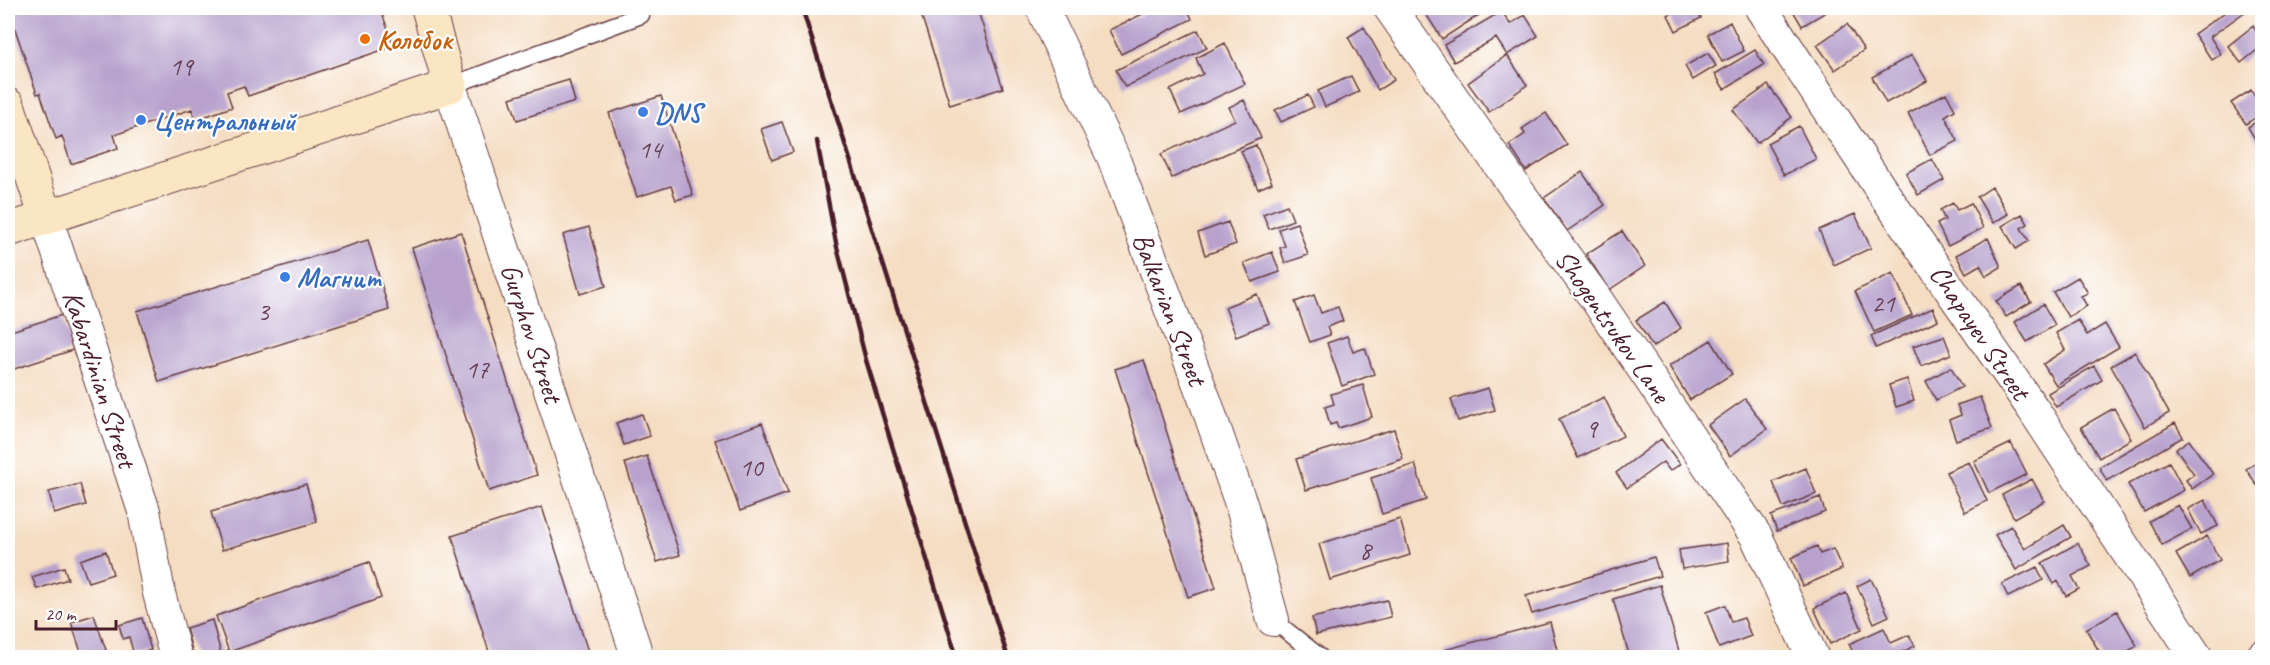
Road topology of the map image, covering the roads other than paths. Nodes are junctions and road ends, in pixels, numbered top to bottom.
1 (428, 8) edge
2 (638, 8) edge
3 (1042, 8) edge
4 (1390, 8) edge
5 (1761, 8) edge
6 (450, 86) junction
7 (8, 105) edge
8 (46, 217) junction
9 (8, 230) edge
10 (1273, 620) joint
11 (176, 657) edge
12 (638, 657) edge
13 (1321, 657) edge
14 (1813, 657) edge
15 (2197, 657) edge

1 - 6 street, Gurphov Street
2 - 6 lane
3 - 10 street, Balkarian Street
4 - 14 street, Shogentsukov Lane
5 - 15 street, Chapayev Street
6 - 8 street
6 - 12 street, Gurphov Street
7 - 8 street, Kabardinian Street
8 - 9 street
8 - 11 street, Kabardinian Street
10 - 13 lane

